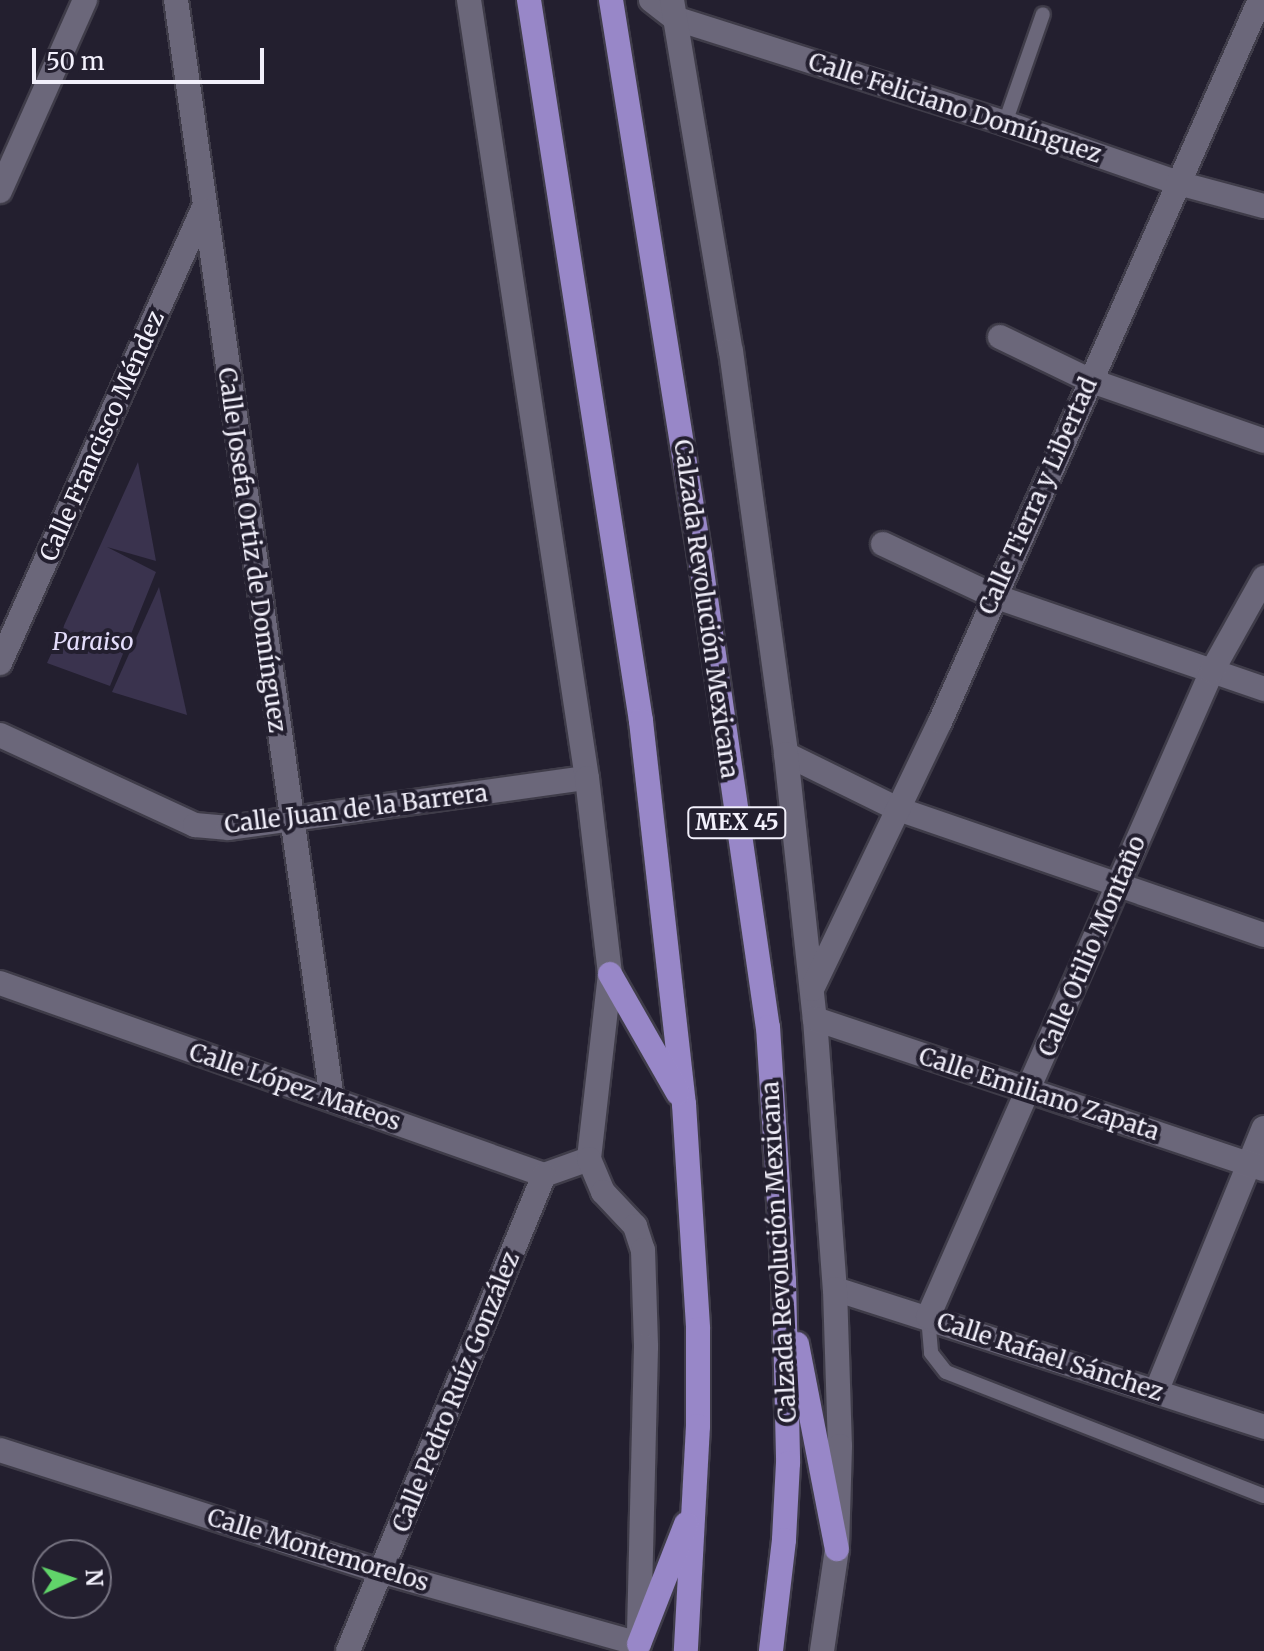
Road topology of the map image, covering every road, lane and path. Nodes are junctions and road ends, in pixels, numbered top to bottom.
1 (85, 0) edge
2 (176, 0) edge
3 (469, 0) edge
4 (529, 0) edge
5 (611, 0) edge
6 (651, 0) edge
7 (1260, 0) edge
8 (673, 9) edge
9 (1043, 14) dead end
10 (1005, 123) junction
11 (1178, 183) junction
12 (0, 191) edge
13 (1264, 206) edge
14 (203, 210) junction
15 (1000, 337) dead end
16 (1089, 380) junction
17 (1264, 441) edge
18 (883, 544) dead end
19 (1264, 578) edge
20 (994, 596) junction
21 (0, 663) edge
22 (1212, 671) junction
23 (1264, 689) edge
24 (0, 735) edge
25 (786, 754) junction
26 (587, 778) junction
27 (898, 809) junction
28 (292, 821) junction
29 (1118, 884) junction
30 (1264, 935) edge
31 (610, 974) junction
32 (0, 983) edge
33 (812, 990) junction
34 (815, 1019) junction
35 (1030, 1092) junction
36 (332, 1099) junction
37 (684, 1104) junction
38 (1264, 1128) edge
39 (589, 1159) junction
40 (1256, 1166) edge
41 (544, 1175) junction
42 (784, 1280) junction
43 (835, 1289) junction
44 (928, 1317) junction
45 (1156, 1392) junction
46 (1264, 1427) edge
47 (0, 1450) edge
48 (1264, 1496) edge
49 (695, 1503) junction
50 (837, 1549) junction
51 (383, 1572) junction
52 (638, 1648) edge
53 (348, 1651) edge
54 (686, 1651) edge
55 (771, 1651) edge
56 (822, 1651) edge

1 - 12 street
2 - 14 street, Calle Josefa Ortiz de Domínguez
3 - 26 street
4 - 37 main road, MEX 45
5 - 42 main road, Calzada Revolución Mexicana / MEX 45
6 - 8 street, Calle Feliciano Domínguez
7 - 11 street, Calle Tierra y Libertad
8 - 10 street, Calle Feliciano Domínguez
8 - 25 street
9 - 10 lane
10 - 11 street, Calle Feliciano Domínguez
11 - 13 street, Calle Feliciano Domínguez
11 - 16 street, Calle Tierra y Libertad
14 - 21 street, Calle Francisco Méndez
14 - 28 street, Calle Josefa Ortiz de Domínguez
15 - 16 street
16 - 17 street
16 - 20 street, Calle Tierra y Libertad
18 - 20 street
19 - 22 street, Calle Otilio Montaño
20 - 22 street
20 - 27 street, Calle Tierra y Libertad
22 - 23 street
22 - 29 street, Calle Otilio Montaño
24 - 28 street, Calle Juan de la Barrera
25 - 27 street
25 - 33 street
26 - 28 street, Calle Juan de la Barrera
26 - 31 street
27 - 29 street
27 - 33 street, Calle Tierra y Libertad
28 - 36 street, Calle Josefa Ortiz de Domínguez
29 - 30 street
29 - 35 street, Calle Otilio Montaño
31 - 37 main road
31 - 39 street
32 - 36 street, Calle López Mateos
33 - 34 street
34 - 35 street, Calle Emiliano Zapata
34 - 43 street
35 - 40 street, Calle Emiliano Zapata
35 - 44 street, Calle Otilio Montaño
36 - 41 street, Calle López Mateos
37 - 49 main road, MEX 45
38 - 40 street
39 - 41 street
39 - 52 street
40 - 45 street
41 - 51 street, Calle Pedro Ruíz González
42 - 50 main road
42 - 55 main road, Calzada Revolución Mexicana / MEX 45
43 - 44 street, Calle Rafael Sánchez
43 - 50 street
44 - 45 street, Calle Rafael Sánchez
44 - 48 lane
45 - 46 street, Calle Rafael Sánchez
47 - 51 street, Calle Montemorelos
49 - 52 main road
49 - 54 main road, MEX 45
50 - 56 street
51 - 52 street, Calle Montemorelos
51 - 53 street, Calle Pedro Ruíz González

